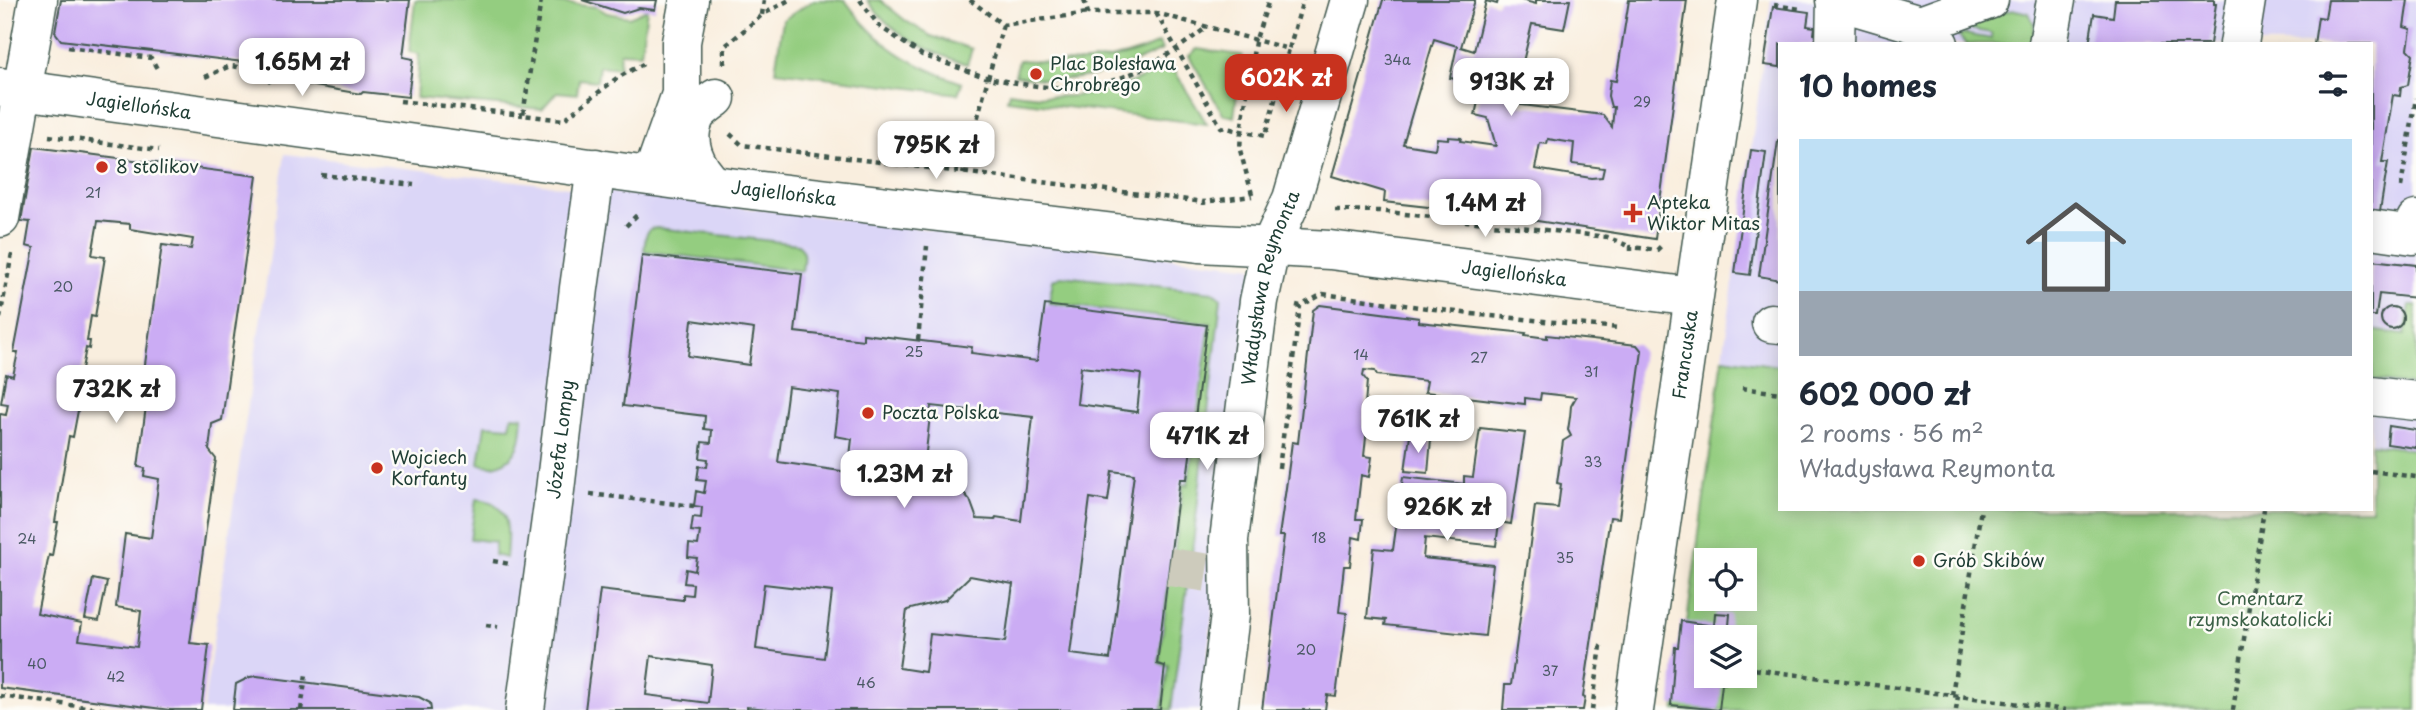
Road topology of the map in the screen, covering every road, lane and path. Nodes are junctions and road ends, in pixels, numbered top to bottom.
1 (38, 0) edge
2 (541, 0) edge
3 (689, 0) edge
4 (764, 0) edge
5 (789, 0) edge
6 (860, 0) edge
7 (970, 0) edge
8 (1084, 0) edge
9 (1269, 0) edge
10 (1303, 0) edge
11 (1350, 0) edge
12 (1737, 0) edge
13 (1835, 0) edge
14 (1989, 0) edge
15 (2056, 0) edge
16 (2246, 0) edge
17 (1088, 13) junction
18 (1156, 13) junction
19 (762, 15) junction
20 (1003, 25) junction
21 (1207, 27) junction
22 (1930, 34) edge
23 (1255, 41) junction
24 (1835, 42) edge
25 (2048, 42) edge
26 (2239, 42) edge
27 (1289, 49) junction
28 (1178, 50) junction
29 (648, 62) dead end
30 (988, 78) junction
31 (11, 89) edge
32 (712, 98) junction
33 (2416, 98) edge
34 (1241, 131) junction
35 (596, 168) junction
36 (963, 174) junction
37 (652, 176) junction
38 (714, 185) junction
39 (1205, 202) dead end
40 (1335, 210) dead end
41 (0, 218) edge
42 (2411, 222) edge
43 (2373, 229) edge
44 (1665, 243) dead end
45 (927, 246) dead end
46 (1271, 246) junction
47 (1631, 247) junction
48 (1626, 287) junction
49 (1693, 297) junction
50 (1259, 301) junction
51 (1300, 306) junction
52 (1630, 329) dead end
53 (918, 340) dead end
54 (1742, 388) dead end
55 (1778, 393) edge
56 (2373, 396) edge
57 (2416, 401) edge
58 (1279, 470) dead end
59 (2373, 471) edge
60 (2416, 477) edge
61 (608, 495) dead end
62 (694, 506) dead end
63 (1981, 511) edge
64 (2263, 511) edge
65 (493, 561) dead end
66 (510, 564) dead end
67 (486, 625) dead end
68 (503, 627) dead end
69 (1610, 633) dead end
70 (1757, 670) edge
71 (306, 674) dead end
72 (1955, 695) junction
73 (0, 696) edge
74 (109, 710) edge
75 (302, 710) edge
76 (526, 710) edge
77 (1218, 710) edge
78 (1591, 710) edge
79 (1634, 710) edge
80 (1956, 710) edge
81 (2066, 710) edge
82 (2233, 710) edge

1 - 31 street
2 - 29 path
3 - 32 street
4 - 19 path
5 - 19 path
6 - 30 path
7 - 20 path
8 - 17 path
9 - 23 path
10 - 27 path
11 - 46 street, Władysława Reymonta
12 - 49 street, Francuska
13 - 22 street
13 - 24 street
14 - 22 street
15 - 25 street
16 - 26 street
17 - 18 path
17 - 20 path
18 - 21 path
18 - 28 path
19 - 32 path
20 - 30 path
21 - 23 path
21 - 28 path
23 - 27 path
23 - 34 path
27 - 34 path
28 - 30 path
28 - 34 path
30 - 36 path
31 - 35 street, Jagiellońska
31 - 41 street
32 - 36 path
32 - 37 street
32 - 38 street
33 - 42 path
35 - 37 street, Jagiellońska
35 - 76 street, Józefa Lompy
36 - 39 path
37 - 38 street, Jagiellońska
38 - 46 street, Jagiellońska
40 - 47 path
42 - 43 street
44 - 47 path
45 - 53 path
46 - 48 street, Jagiellońska
46 - 50 street, Władysława Reymonta
47 - 48 path
48 - 49 street, Jagiellońska
49 - 79 street, Francuska
50 - 51 path
50 - 77 street, Władysława Reymonta
51 - 52 path
51 - 58 path
54 - 55 path
56 - 57 street
59 - 60 path
61 - 62 path
63 - 72 path
64 - 82 path
65 - 66 path
67 - 68 path
69 - 78 path
70 - 72 path
71 - 75 path
72 - 80 path
72 - 81 path
73 - 74 path

